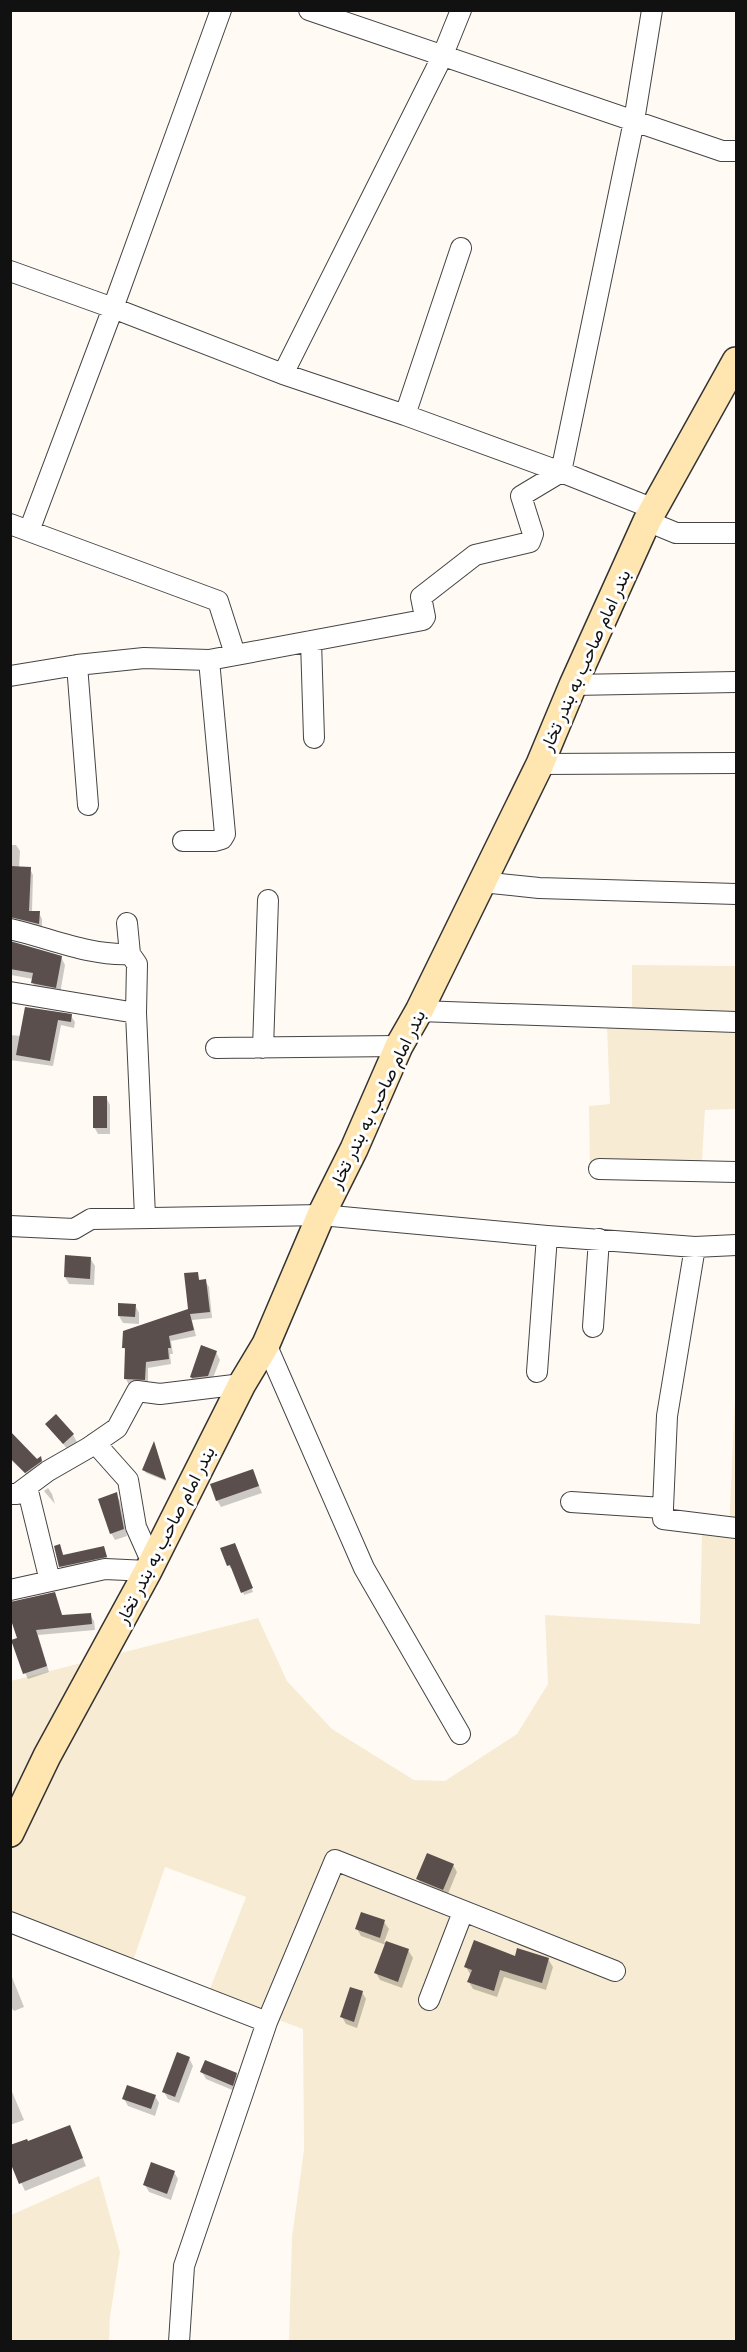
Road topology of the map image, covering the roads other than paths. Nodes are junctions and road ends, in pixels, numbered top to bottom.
1 (221, 10) edge
2 (309, 10) edge
3 (461, 10) edge
4 (652, 10) edge
5 (442, 57) junction
6 (634, 121) junction
7 (736, 151) edge
8 (461, 248) dead end
9 (10, 272) edge
10 (113, 308) junction
11 (736, 361) edge
12 (283, 374) junction
13 (405, 415) junction
14 (561, 472) junction
15 (650, 515) junction
16 (10, 524) edge
17 (29, 531) junction
18 (736, 533) edge
19 (310, 641) junction
20 (235, 654) junction
21 (209, 660) junction
22 (77, 665) junction
23 (10, 676) edge
24 (736, 682) edge
25 (573, 685) junction
26 (314, 738) dead end
27 (736, 763) edge
28 (540, 764) junction
29 (88, 805) dead end
30 (183, 841) dead end
31 (482, 882) junction
32 (736, 894) edge
33 (268, 900) dead end
34 (127, 923) dead end
35 (10, 929) edge
36 (130, 954) junction
37 (10, 992) edge
38 (419, 1011) junction
39 (136, 1013) junction
40 (736, 1022) edge
41 (399, 1046) junction
42 (216, 1048) dead end
43 (263, 1048) junction
44 (599, 1169) dead end
45 (736, 1172) edge
46 (321, 1215) junction
47 (145, 1216) junction
48 (10, 1226) edge
49 (547, 1236) junction
50 (599, 1239) junction
51 (736, 1245) edge
52 (695, 1247) junction
53 (593, 1327) dead end
54 (266, 1344) junction
55 (537, 1372) dead end
56 (242, 1384) junction
57 (95, 1443) junction
58 (19, 1490) edge
59 (571, 1502) dead end
60 (663, 1508) junction
61 (736, 1528) edge
62 (150, 1567) junction
63 (50, 1581) junction
64 (10, 1590) edge
65 (460, 1734) dead end
66 (10, 1833) edge
67 (463, 1912) junction
68 (10, 1922) edge
69 (615, 1971) dead end
70 (429, 2000) dead end
71 (267, 2022) junction
72 (179, 2342) edge

1 - 10 street
2 - 5 street
3 - 5 street
4 - 6 street
5 - 6 street
5 - 12 street
6 - 7 street
6 - 14 street
8 - 13 street
9 - 10 street
10 - 12 street
10 - 17 street
11 - 15 main road, بندر امام صاحب به بندر تخار
12 - 13 street
13 - 14 street
14 - 15 street
14 - 19 street
15 - 18 street
15 - 25 main road, بندر امام صاحب به بندر تخار
16 - 17 street
17 - 20 street
19 - 20 street
19 - 26 street
20 - 21 street
21 - 22 street
21 - 30 street
22 - 23 street
22 - 29 street
24 - 25 street
25 - 28 main road, بندر امام صاحب به بندر تخار
27 - 28 street
28 - 31 main road, بندر امام صاحب به بندر تخار
31 - 32 street
31 - 38 main road, بندر امام صاحب به بندر تخار
33 - 43 street
34 - 36 street
35 - 36 street
36 - 39 street
37 - 39 street
38 - 40 street
38 - 41 main road, بندر امام صاحب به بندر تخار
39 - 47 street
41 - 43 street
41 - 46 main road, بندر امام صاحب به بندر تخار
42 - 43 street
44 - 45 street
46 - 47 street
46 - 49 street
46 - 54 main road, بندر امام صاحب به بندر تخار
47 - 48 street
49 - 50 street
49 - 55 street
50 - 52 street
50 - 53 street
51 - 52 street
52 - 60 street
54 - 56 main road, بندر امام صاحب به بندر تخار
54 - 65 street
56 - 57 street
56 - 62 main road, بندر امام صاحب به بندر تخار
57 - 58 street
57 - 62 street
58 - 63 street
59 - 60 street
60 - 61 street
62 - 63 street
62 - 66 main road, بندر امام صاحب به بندر تخار
63 - 64 street
67 - 69 street
67 - 70 street
67 - 71 street
68 - 71 street
71 - 72 street

